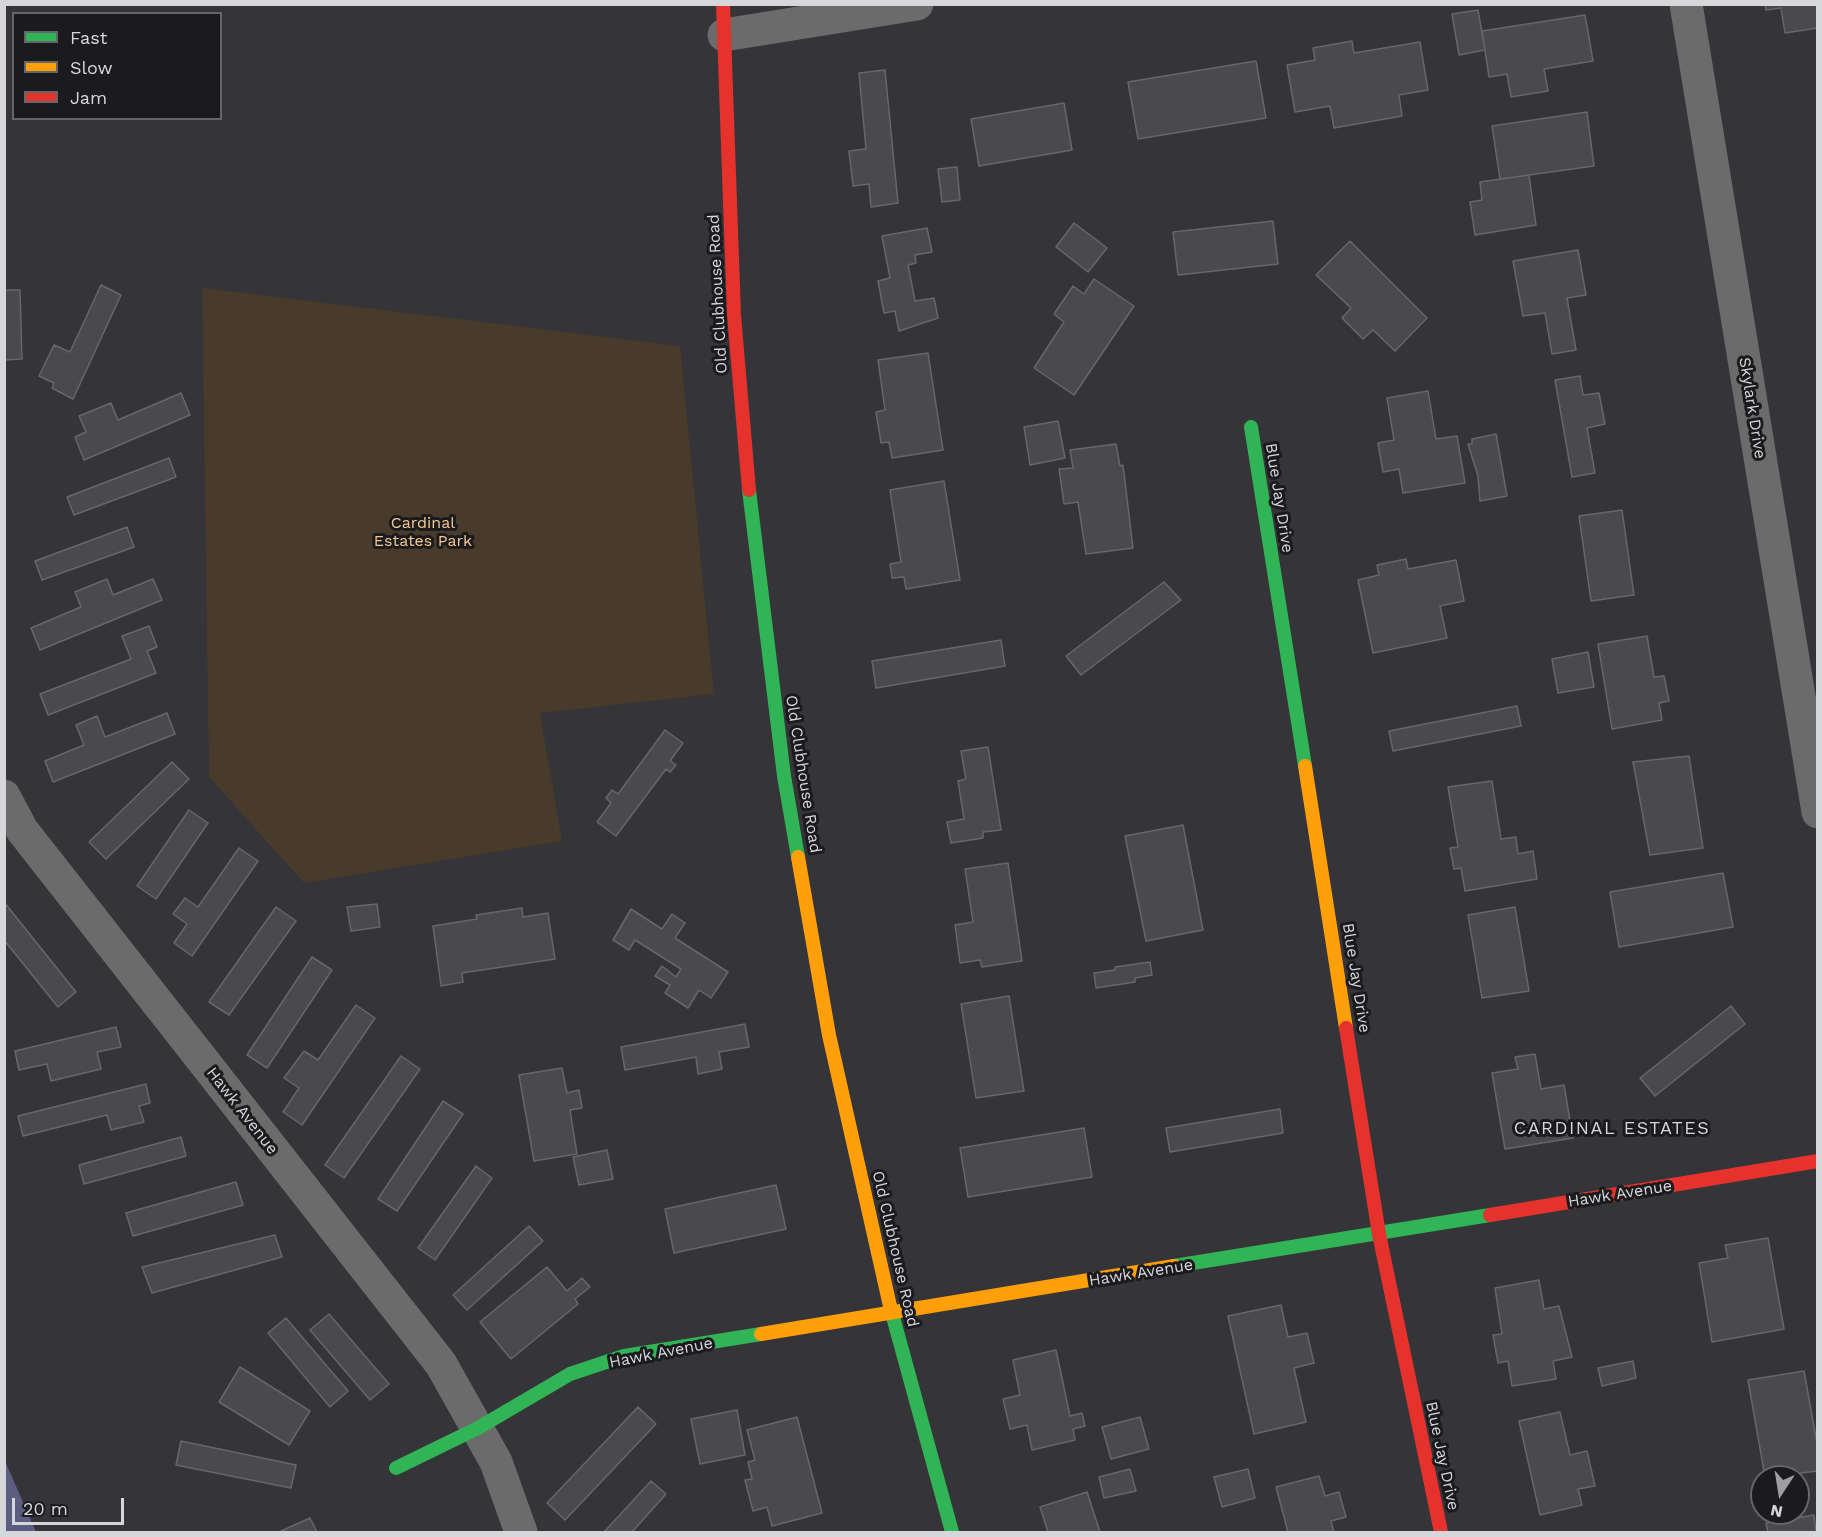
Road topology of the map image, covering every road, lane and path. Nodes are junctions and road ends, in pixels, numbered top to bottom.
1 (916, 4) edge
2 (1686, 4) edge
3 (723, 20) edge
4 (1251, 427) dead end
5 (4, 796) edge
6 (1818, 812) edge
7 (1818, 1161) edge
8 (1379, 1234) junction
9 (892, 1315) junction
10 (478, 1428) junction
11 (396, 1468) dead end
12 (520, 1533) edge
13 (952, 1533) edge
14 (1441, 1533) edge

1 - 3 street
2 - 6 street, Skylark Drive
3 - 9 street, Old Clubhouse Road
4 - 8 street, Blue Jay Drive
5 - 10 street, Hawk Avenue
7 - 8 street, Hawk Avenue
8 - 9 street, Hawk Avenue
8 - 14 street, Blue Jay Drive
9 - 10 street, Hawk Avenue
9 - 13 street, Old Clubhouse Road
10 - 11 street
10 - 12 street, Hawk Avenue

